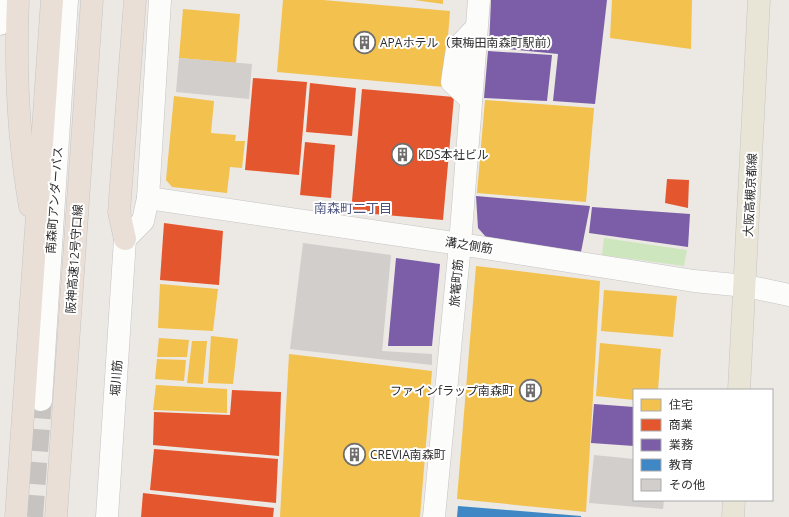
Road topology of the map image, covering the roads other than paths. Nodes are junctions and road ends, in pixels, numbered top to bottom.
1 (1, 0) edge
2 (18, 0) edge
3 (52, 0) edge
4 (67, 0) edge
5 (92, 0) edge
6 (135, 0) edge
7 (160, 0) edge
8 (479, 0) edge
9 (759, 0) edge
10 (0, 24) edge
11 (148, 198) junction
12 (36, 236) junction
13 (125, 239) junction
14 (460, 244) junction
15 (746, 286) junction
16 (789, 295) edge
17 (739, 389) edge
18 (40, 400) tunnel mouth
19 (734, 501) edge
20 (16, 517) edge
21 (56, 517) edge
22 (108, 517) edge
23 (434, 517) edge
24 (734, 517) edge

1 - 10 street
2 - 12 highway
3 - 12 highway
4 - 18 street, 南森町アンダーパス
5 - 21 highway, 阪神高速12号守口線
6 - 13 highway
7 - 11 street
8 - 14 street, 旅篭町筋
9 - 15 main road, 大阪高槻京都線
11 - 13 street
11 - 14 street, 溝之側筋
12 - 20 highway
13 - 22 street, 堀川筋
14 - 15 street, 溝之側筋
14 - 23 street, 旅篭町筋
15 - 16 street, 溝之側筋
15 - 17 main road, 大阪高槻京都線
19 - 24 main road

